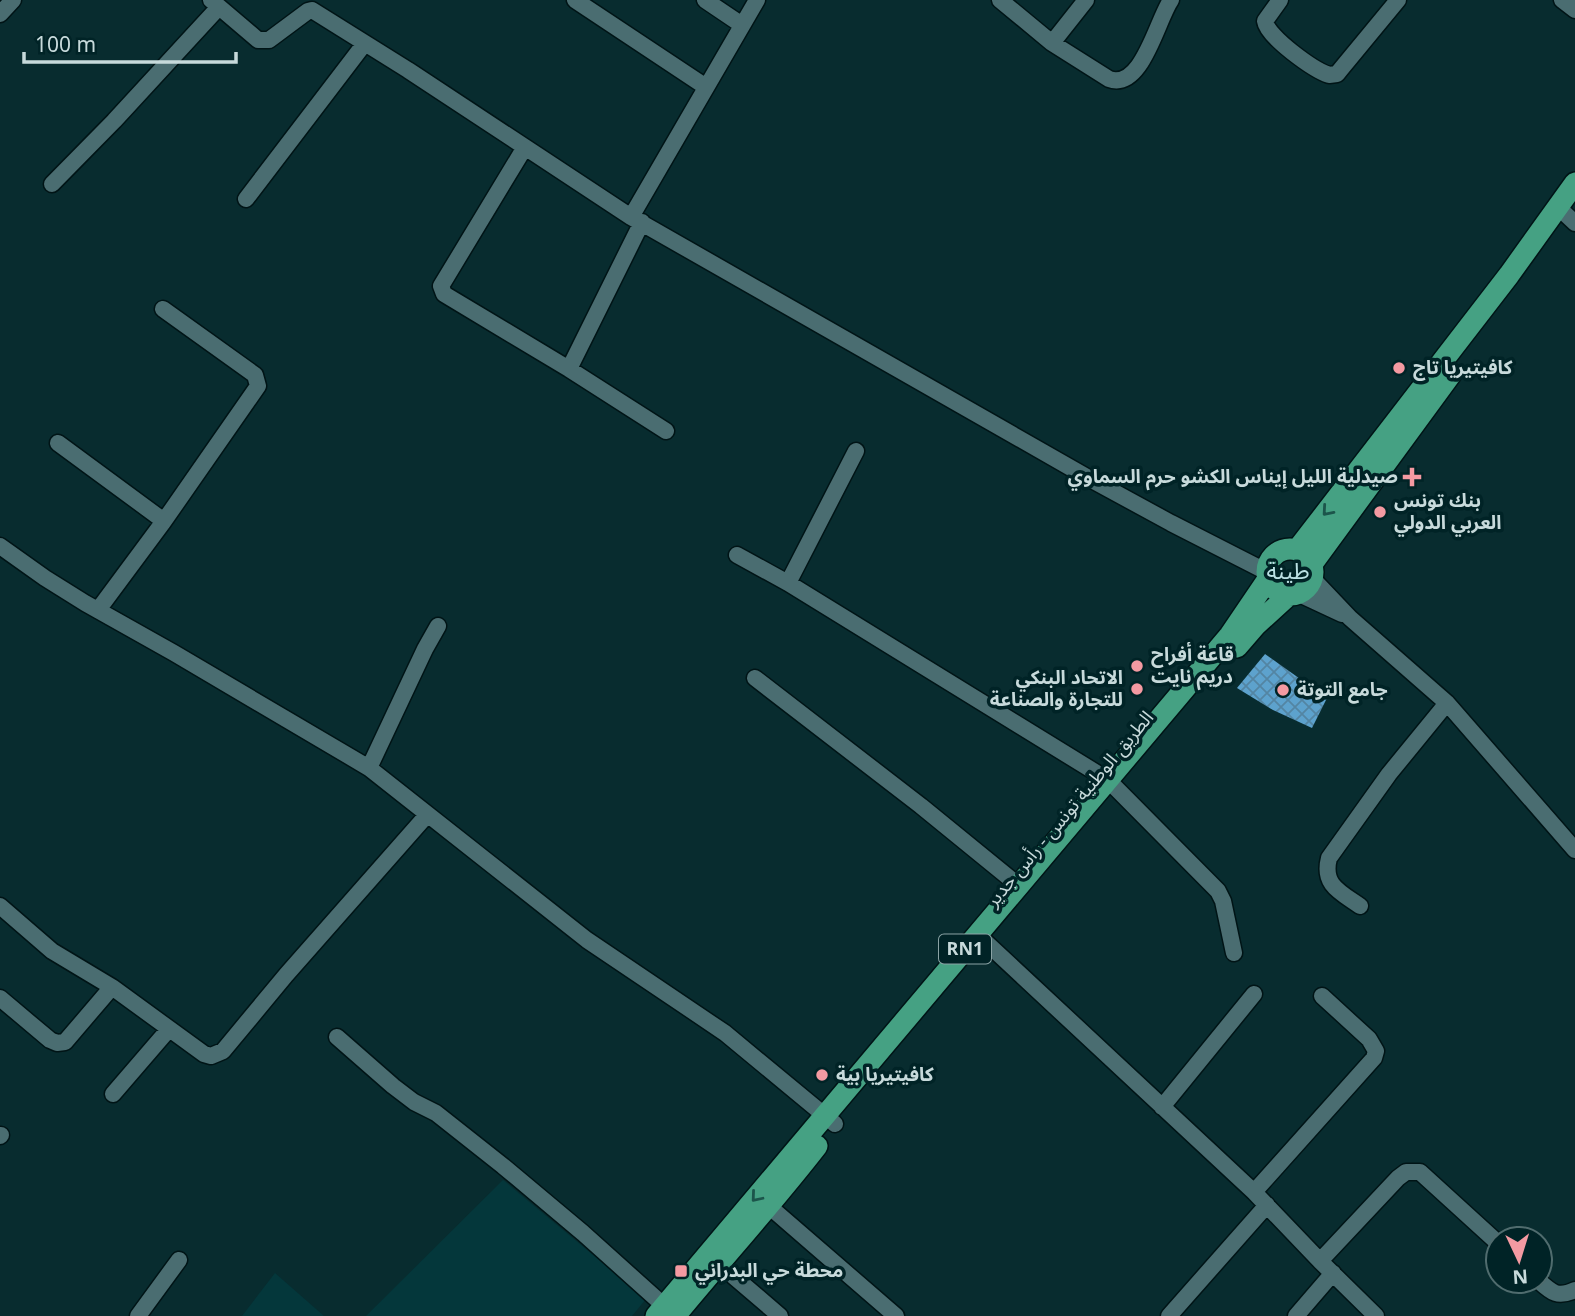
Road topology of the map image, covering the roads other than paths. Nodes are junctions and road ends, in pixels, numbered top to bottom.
1 (12, 0) edge
2 (575, 0) edge
3 (705, 0) edge
4 (757, 0) edge
5 (1086, 0) edge
6 (1171, 0) edge
7 (1280, 0) edge
8 (1398, 0) edge
9 (1562, 0) edge
10 (1004, 1) edge
11 (215, 3) edge
12 (1575, 10) edge
13 (0, 14) edge
14 (742, 25) junction
15 (365, 43) junction
16 (1052, 43) junction
17 (706, 88) junction
18 (526, 147) junction
19 (1575, 183) edge
20 (52, 184) dead end
21 (246, 198) dead end
22 (1569, 213) edge
23 (636, 219) junction
24 (163, 309) dead end
25 (569, 369) junction
26 (666, 431) dead end
27 (58, 443) dead end
28 (856, 451) dead end
29 (164, 521) junction
30 (0, 546) edge
31 (737, 555) dead end
32 (1268, 575) junction
33 (1302, 576) junction
34 (788, 583) junction
35 (98, 610) junction
36 (438, 626) dead end
37 (755, 678) dead end
38 (1447, 703) junction
39 (369, 768) junction
40 (1113, 785) junction
41 (427, 815) junction
42 (1575, 850) edge
43 (1018, 886) junction
44 (0, 906) edge
45 (1360, 906) dead end
46 (982, 939) junction
47 (1234, 953) dead end
48 (112, 987) junction
49 (1254, 994) dead end
50 (1322, 996) dead end
51 (0, 998) edge
52 (169, 1029) junction
53 (337, 1037) dead end
54 (113, 1094) dead end
55 (1162, 1107) junction
56 (830, 1120) junction
57 (1254, 1192) junction
58 (1267, 1205) junction
59 (769, 1208) junction
60 (1484, 1230) edge
61 (179, 1260) dead end
62 (1320, 1261) junction
63 (718, 1264) junction
64 (1333, 1273) junction
65 (1575, 1290) edge
66 (1554, 1292) edge
67 (668, 1313) edge
68 (138, 1316) edge
69 (780, 1316) edge
70 (896, 1316) edge
71 (1169, 1316) edge
72 (1297, 1316) edge
73 (1376, 1316) edge

1 - 13 street
2 - 17 street
3 - 14 street
4 - 14 street
5 - 16 street
6 - 16 street
7 - 8 street
9 - 12 street
10 - 16 street
11 - 15 street
11 - 20 street
14 - 17 street
15 - 18 street
15 - 21 street
17 - 23 street
18 - 23 street
18 - 25 street
19 - 22 highway, الطريق الوطنية تونس - رأس جدير / RN1
22 - 33 highway, الطريق الوطنية تونس - رأس جدير / RN1
23 - 25 street
23 - 32 street
24 - 29 street
25 - 26 street
27 - 29 street
28 - 34 street
29 - 35 street
30 - 35 street
31 - 34 street
32 - 33 highway
32 - 33 highway, RN1
32 - 40 highway, الطريق الوطنية تونس - رأس جدير / RN1
33 - 38 street
33 - 40 highway, الطريق الوطنية تونس - رأس جدير / RN1
34 - 40 street
35 - 39 street
36 - 39 street
37 - 43 street
38 - 42 street
38 - 45 street
39 - 41 street
40 - 43 highway, الطريق الوطنية تونس - رأس جدير / RN1
40 - 46 highway, الطريق الوطنية تونس - رأس جدير / RN1
40 - 47 street
41 - 52 street
41 - 56 street
43 - 46 highway, الطريق الوطنية تونس - رأس جدير / RN1
44 - 48 street
46 - 55 street
46 - 56 highway, الطريق الوطنية تونس - رأس جدير / RN1
48 - 51 street
48 - 52 street
49 - 55 street
50 - 57 street
52 - 54 street
53 - 67 street
55 - 57 street
56 - 59 highway, الطريق الوطنية تونس - رأس جدير / RN1
56 -> 67 highway, الطريق الوطنية تونس - رأس جدير / RN1
57 - 58 street
58 - 62 street
58 - 71 street
59 - 63 highway, الطريق الوطنية تونس - رأس جدير / RN1
59 - 70 street
60 - 62 street
61 - 68 street
62 - 64 street
63 - 67 highway, الطريق الوطنية تونس - رأس جدير / RN1
63 - 69 street
64 - 72 street
64 - 73 street
65 - 66 street

